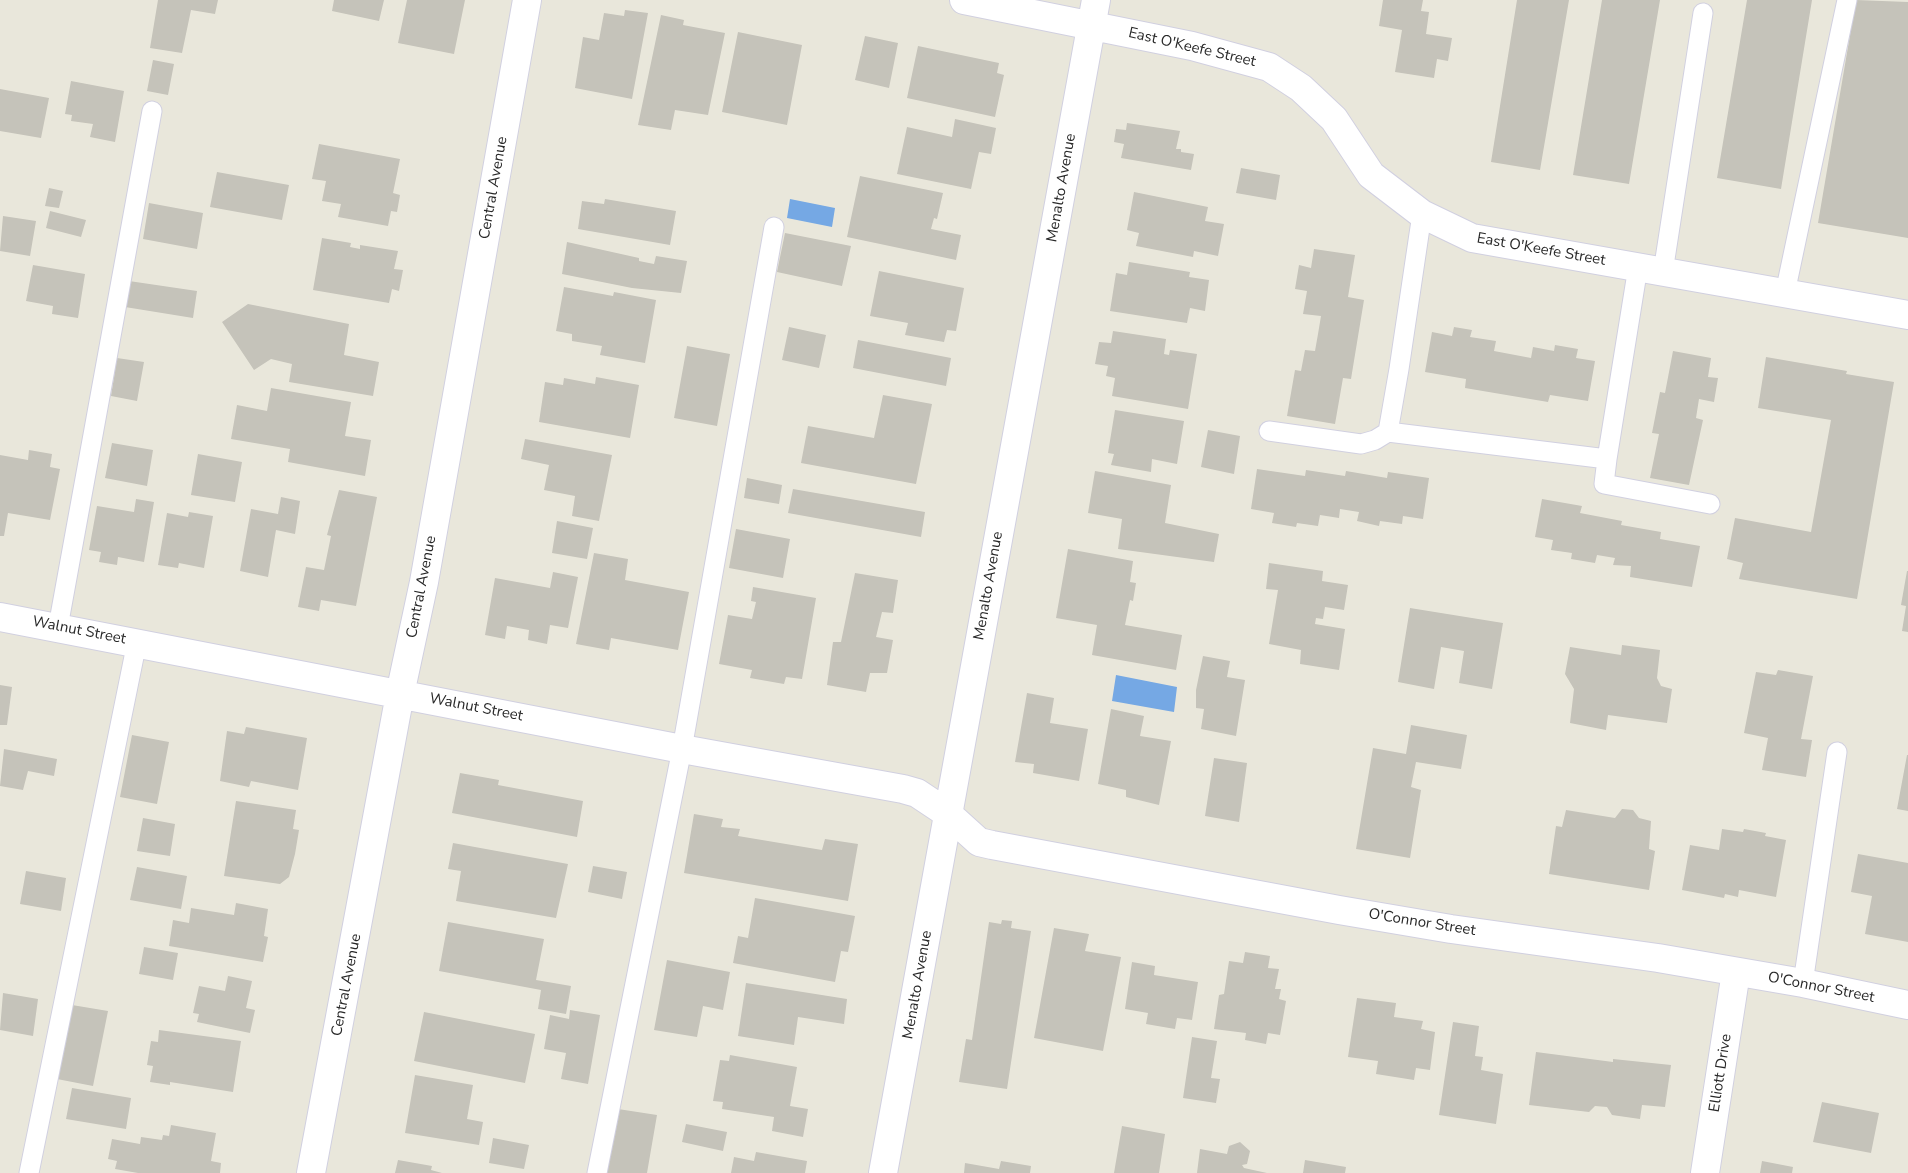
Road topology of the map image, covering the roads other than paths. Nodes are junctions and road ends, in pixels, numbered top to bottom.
1 (527, 0) edge
2 (964, 0) edge
3 (1846, 0) edge
4 (1704, 12) dead end
5 (1094, 13) edge
6 (152, 111) dead end
7 (1422, 214) junction
8 (774, 227) dead end
9 (1651, 269) junction
10 (1784, 293) junction
11 (1908, 315) edge
12 (1269, 431) dead end
13 (1388, 432) junction
14 (1607, 460) junction
15 (1710, 504) dead end
16 (0, 617) edge
17 (58, 627) junction
18 (137, 642) junction
19 (400, 694) junction
20 (682, 749) junction
21 (1837, 752) dead end
22 (947, 813) junction
23 (1736, 972) junction
24 (1803, 983) junction
25 (1908, 1005) edge
26 (29, 1173) edge
27 (311, 1173) edge
28 (597, 1173) edge
29 (883, 1173) edge
30 (1705, 1173) edge

1 - 19 street, Central Avenue
2 - 5 street, East O'Keefe Street
3 - 10 lane
4 - 9 lane
5 - 7 street, East O'Keefe Street
5 - 22 street, Menalto Avenue
6 - 17 lane
7 - 9 street, East O'Keefe Street
7 - 13 lane
8 - 20 lane
9 - 10 street, East O'Keefe Street
9 - 14 lane
10 - 11 street, East O'Keefe Street
12 - 13 lane
13 - 14 lane
14 - 15 lane
16 - 17 street, Walnut Street
17 - 18 street, Walnut Street
18 - 19 street, Walnut Street
18 - 26 lane
19 - 20 street, Walnut Street
19 - 27 street, Central Avenue
20 - 22 street, Walnut Street
20 - 28 lane
21 - 24 lane
22 - 23 street, O'Connor Street
22 - 29 street, Menalto Avenue
23 - 24 street, O'Connor Street
23 - 30 street, Elliott Drive
24 - 25 street, O'Connor Street

